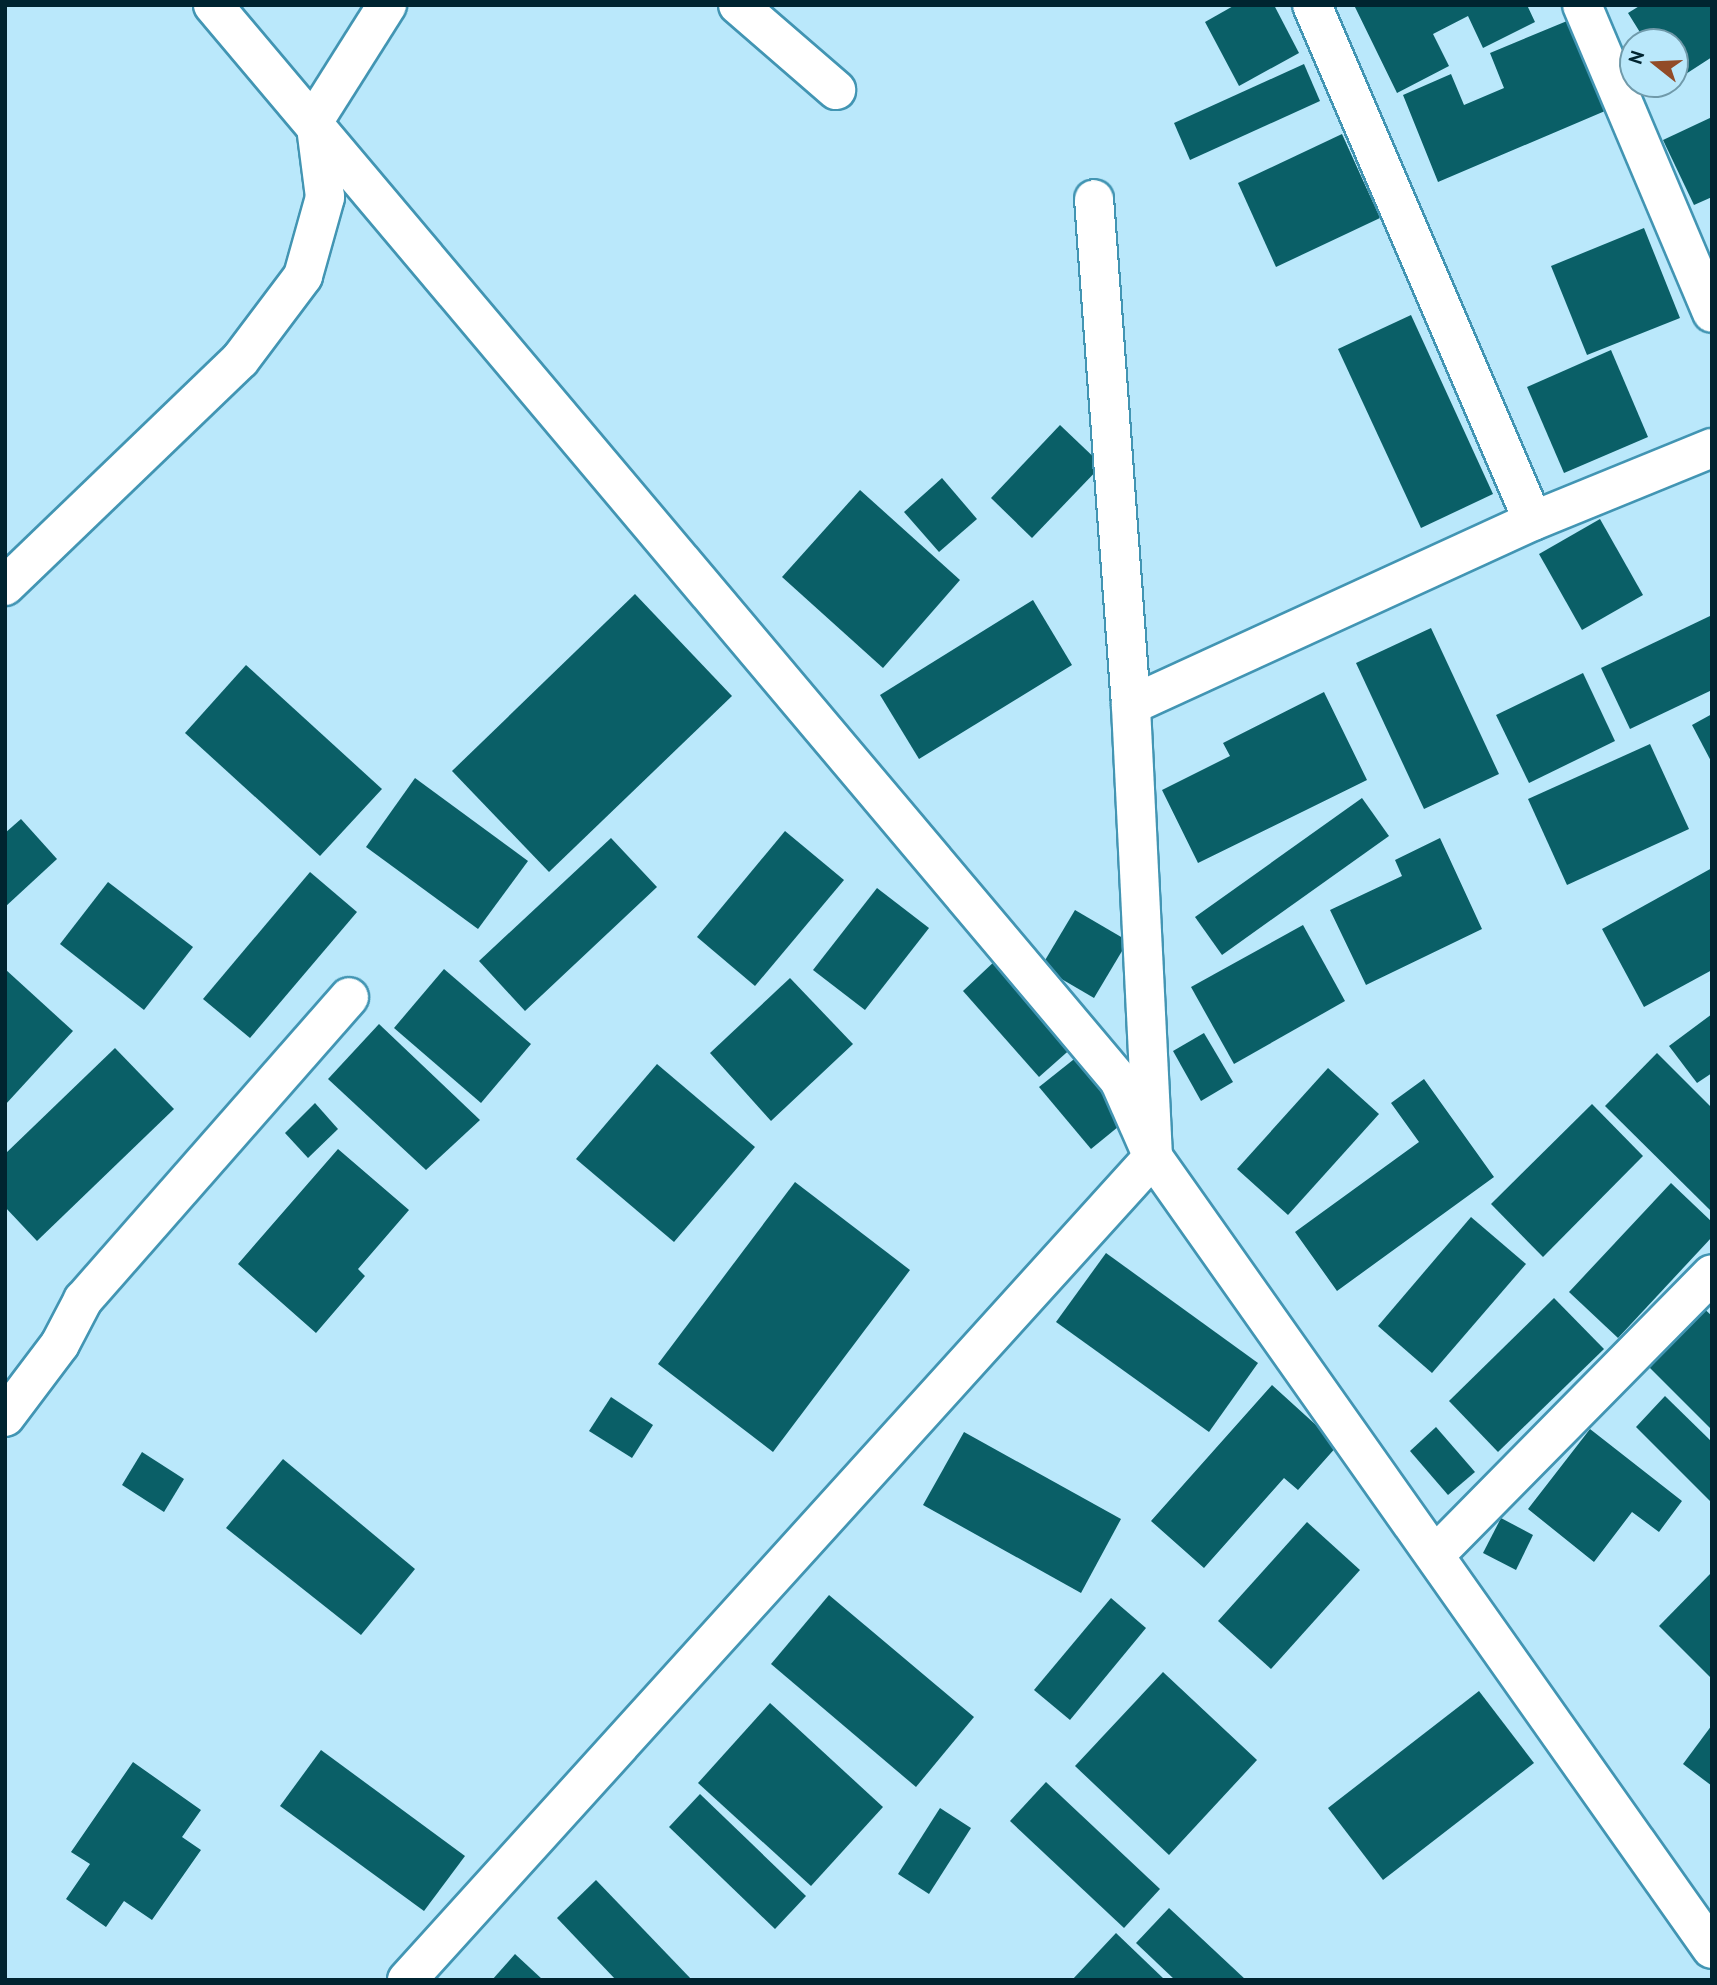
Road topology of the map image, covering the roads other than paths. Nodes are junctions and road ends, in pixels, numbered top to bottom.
1 (213, 5) edge
2 (387, 5) edge
3 (738, 5) edge
4 (1312, 5) edge
5 (1582, 5) edge
6 (836, 90) dead end
7 (315, 119) junction
8 (1094, 199) dead end
9 (1712, 313) edge
10 (1712, 448) edge
11 (1533, 521) junction
12 (5, 586) edge
13 (1131, 705) junction
14 (349, 997) dead end
15 (1153, 1157) junction
16 (1712, 1273) edge
17 (5, 1417) edge
18 (1436, 1553) junction
19 (1712, 1949) edge
20 (407, 1980) edge

1 - 7 street
2 - 7 street
3 - 6 street
4 - 11 street
5 - 9 street
7 - 12 street
7 - 15 street
8 - 13 street
10 - 11 street
11 - 13 street
13 - 15 street
14 - 17 street
15 - 18 street
15 - 20 street
16 - 18 street
18 - 19 street

